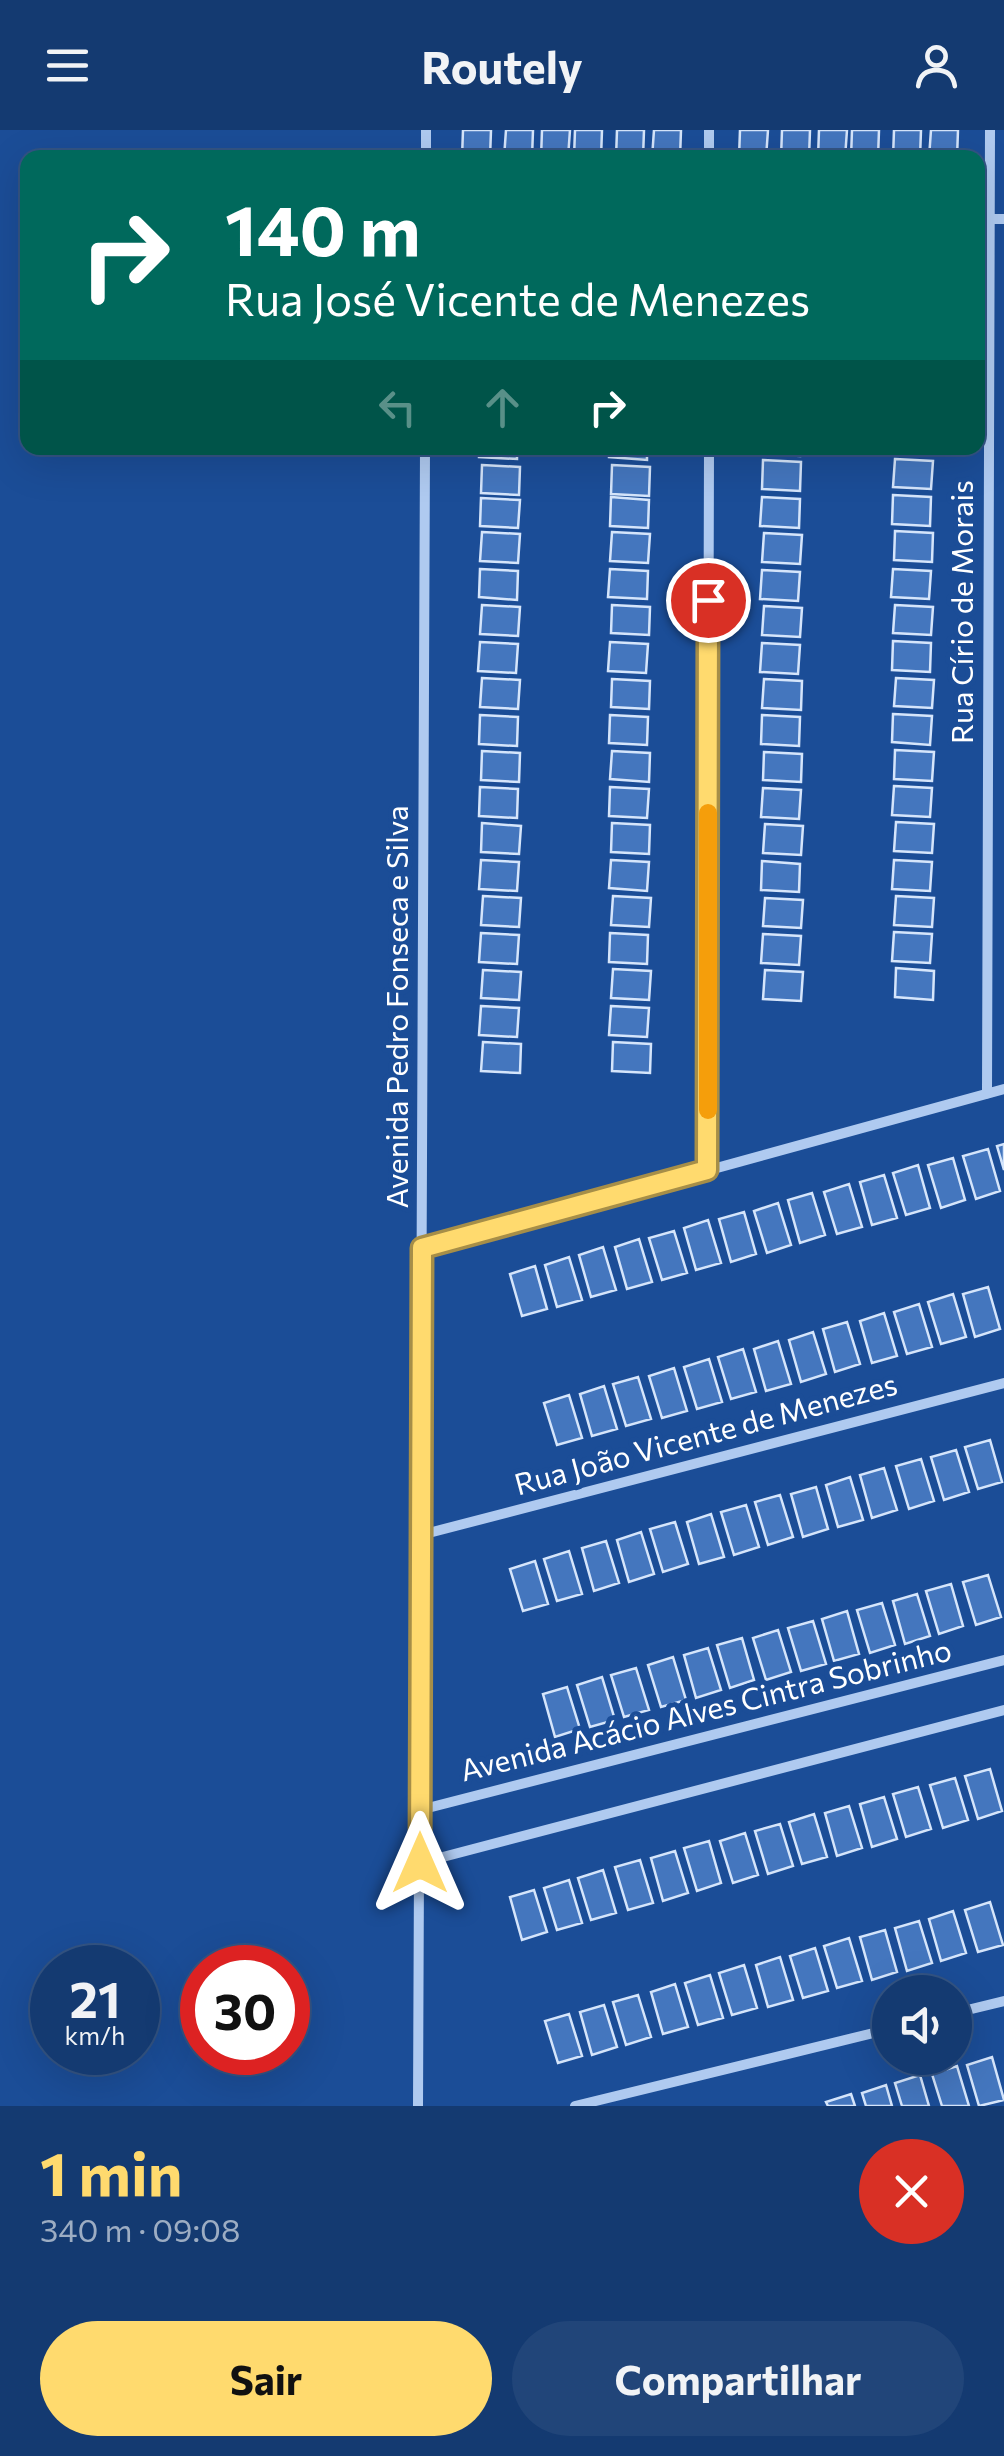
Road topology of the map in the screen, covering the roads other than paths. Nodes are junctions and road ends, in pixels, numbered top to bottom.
1 (990, 130) edge
2 (985, 204) edge
3 (425, 455) edge
4 (709, 455) edge
5 (985, 455) edge
6 (1004, 1089) edge
7 (987, 1094) junction
8 (707, 1170) junction
9 (422, 1248) junction
10 (1004, 1383) edge
11 (421, 1535) junction
12 (1004, 1660) edge
13 (1004, 1710) edge
14 (420, 1810) junction
15 (420, 1863) junction
16 (1004, 2001) edge
17 (972, 2009) edge
18 (872, 2033) edge
19 (418, 2106) edge
20 (576, 2106) edge

1 - 2 street, Rua Círio de Morais
3 - 9 street, Avenida Pedro Fonseca e Silva
4 - 8 street
5 - 7 street, Rua Círio de Morais
6 - 7 street
7 - 8 street
8 - 9 street
9 - 11 street, Avenida Pedro Fonseca e Silva
10 - 11 street, Rua João Vicente de Menezes
11 - 14 street, Avenida Pedro Fonseca e Silva
12 - 14 street, Avenida Acácio Alves Cintra Sobrinho
13 - 15 street
14 - 15 street, Avenida Pedro Fonseca e Silva
15 - 19 street, Avenida Pedro Fonseca e Silva
16 - 17 street
18 - 20 street

